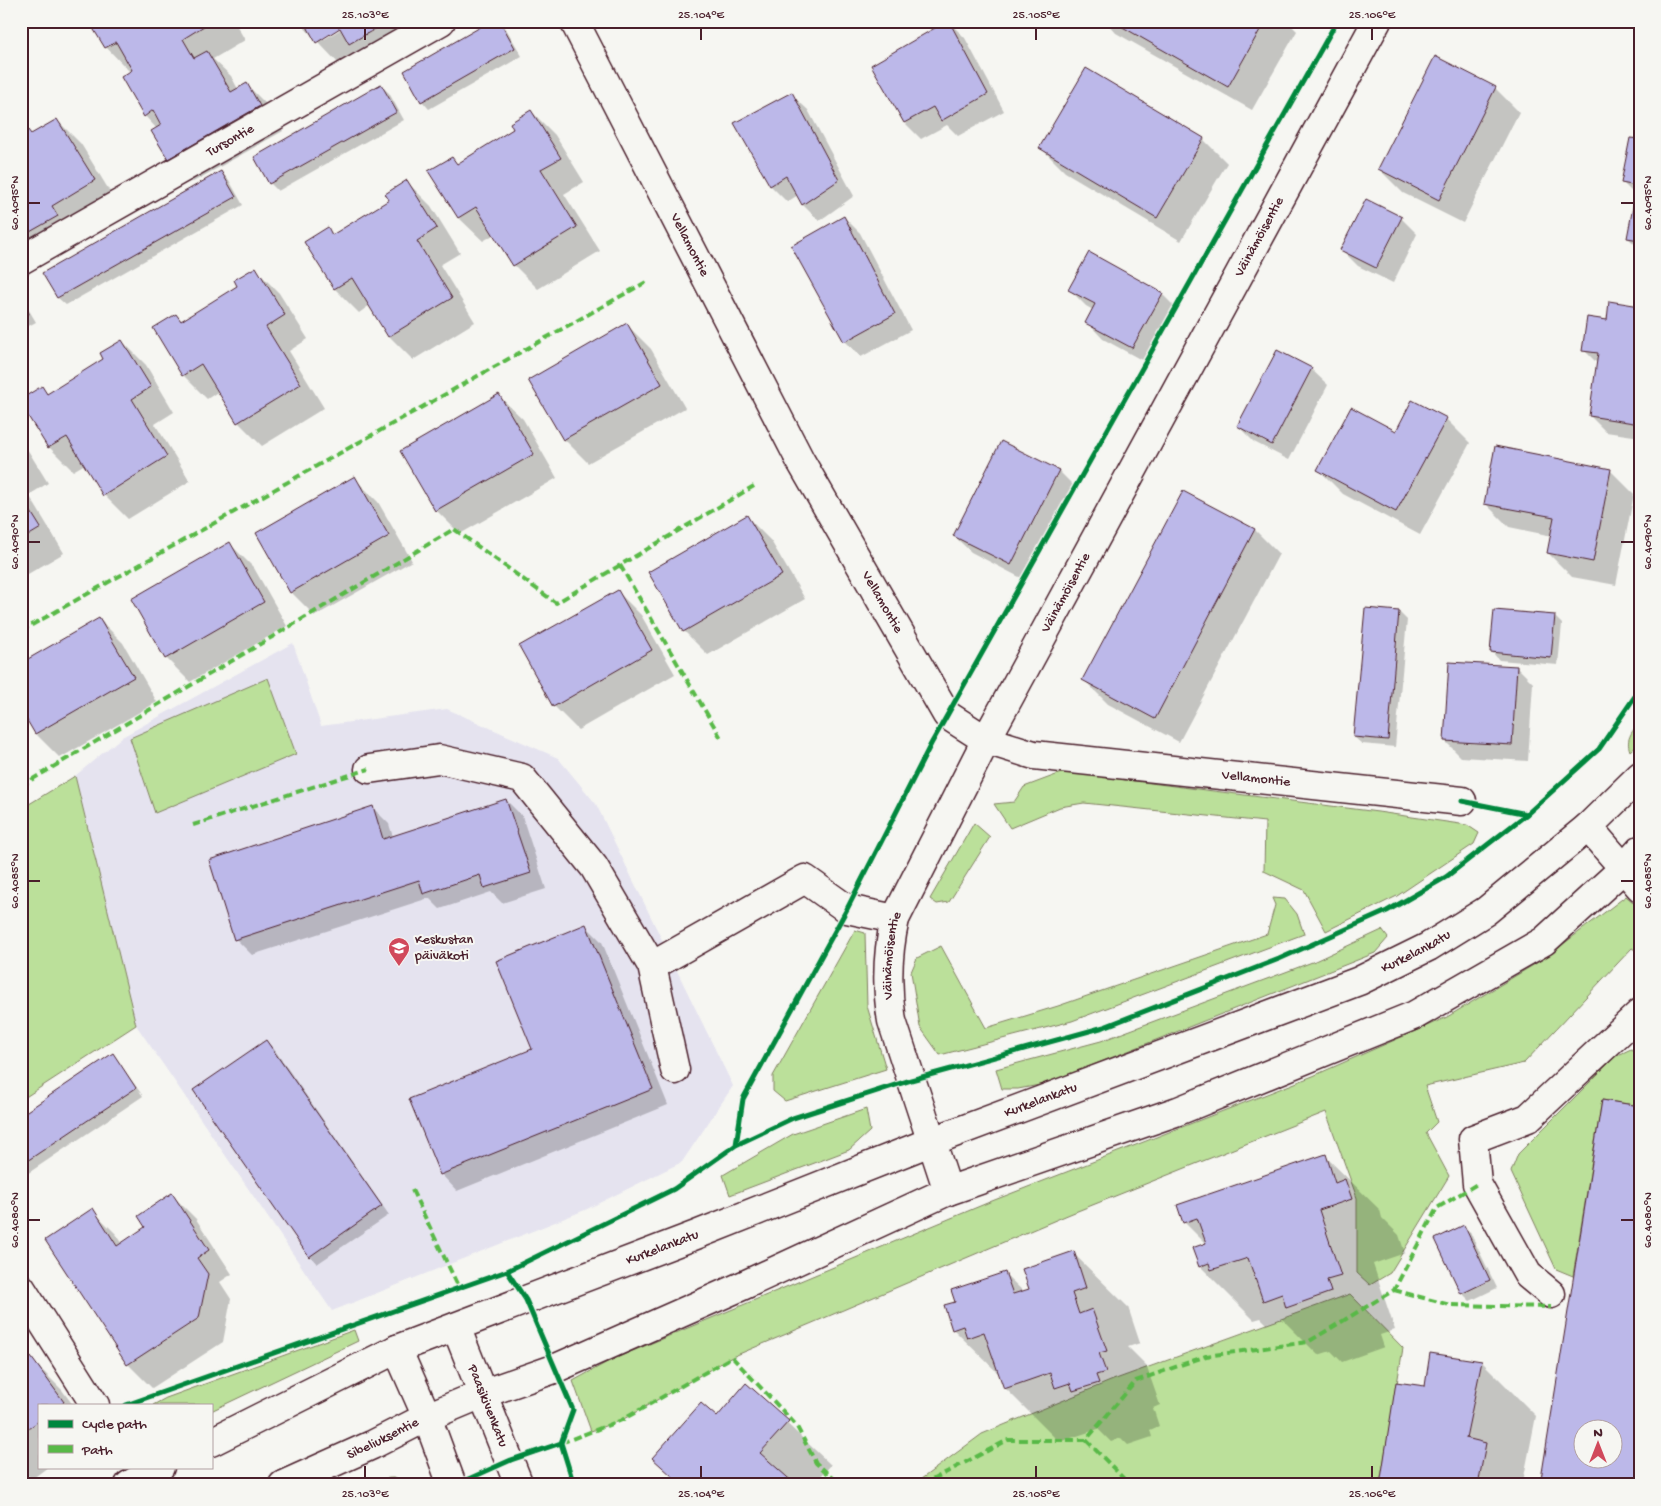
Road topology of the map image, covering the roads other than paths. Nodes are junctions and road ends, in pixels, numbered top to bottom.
1 (441, 21) edge
2 (574, 21) edge
3 (1377, 21) edge
4 (21, 260) edge
5 (986, 740) junction
6 (369, 769) dead end
7 (1640, 776) edge
8 (1462, 802) dead end
9 (1588, 827) junction
10 (1634, 868) edge
11 (895, 920) junction
12 (652, 966) junction
13 (1640, 1013) edge
14 (674, 1070) dead end
15 (930, 1142) junction
16 (948, 1191) junction
17 (21, 1288) edge
18 (1551, 1294) dead end
19 (456, 1327) junction
20 (397, 1349) junction
21 (482, 1394) junction
22 (94, 1404) edge
23 (427, 1417) junction
24 (212, 1442) edge
25 (283, 1485) edge
26 (452, 1485) edge
27 (519, 1485) edge

1 - 4 street, Tursontie
2 - 5 street, Vellamontie
3 - 5 street, Väinämöisentie
5 - 8 street, Vellamontie
5 - 11 street, Väinämöisentie
6 - 12 street
7 - 9 street, Kurkelankatu
9 - 10 street
9 - 15 street, Kurkelankatu
10 - 16 street
11 - 12 street
11 - 15 street, Väinämöisentie
12 - 14 street
13 - 18 street
15 - 16 street, Väinämöisentie
15 - 19 street, Kurkelankatu
16 - 21 street
17 - 22 street
19 - 20 street, Kurkelankatu
19 - 21 street, Paasikivenkatu
20 - 23 street
20 - 24 street
21 - 23 street, Sibeliuksentie
21 - 27 street, Paasikivenkatu
23 - 25 street, Sibeliuksentie
23 - 26 street

